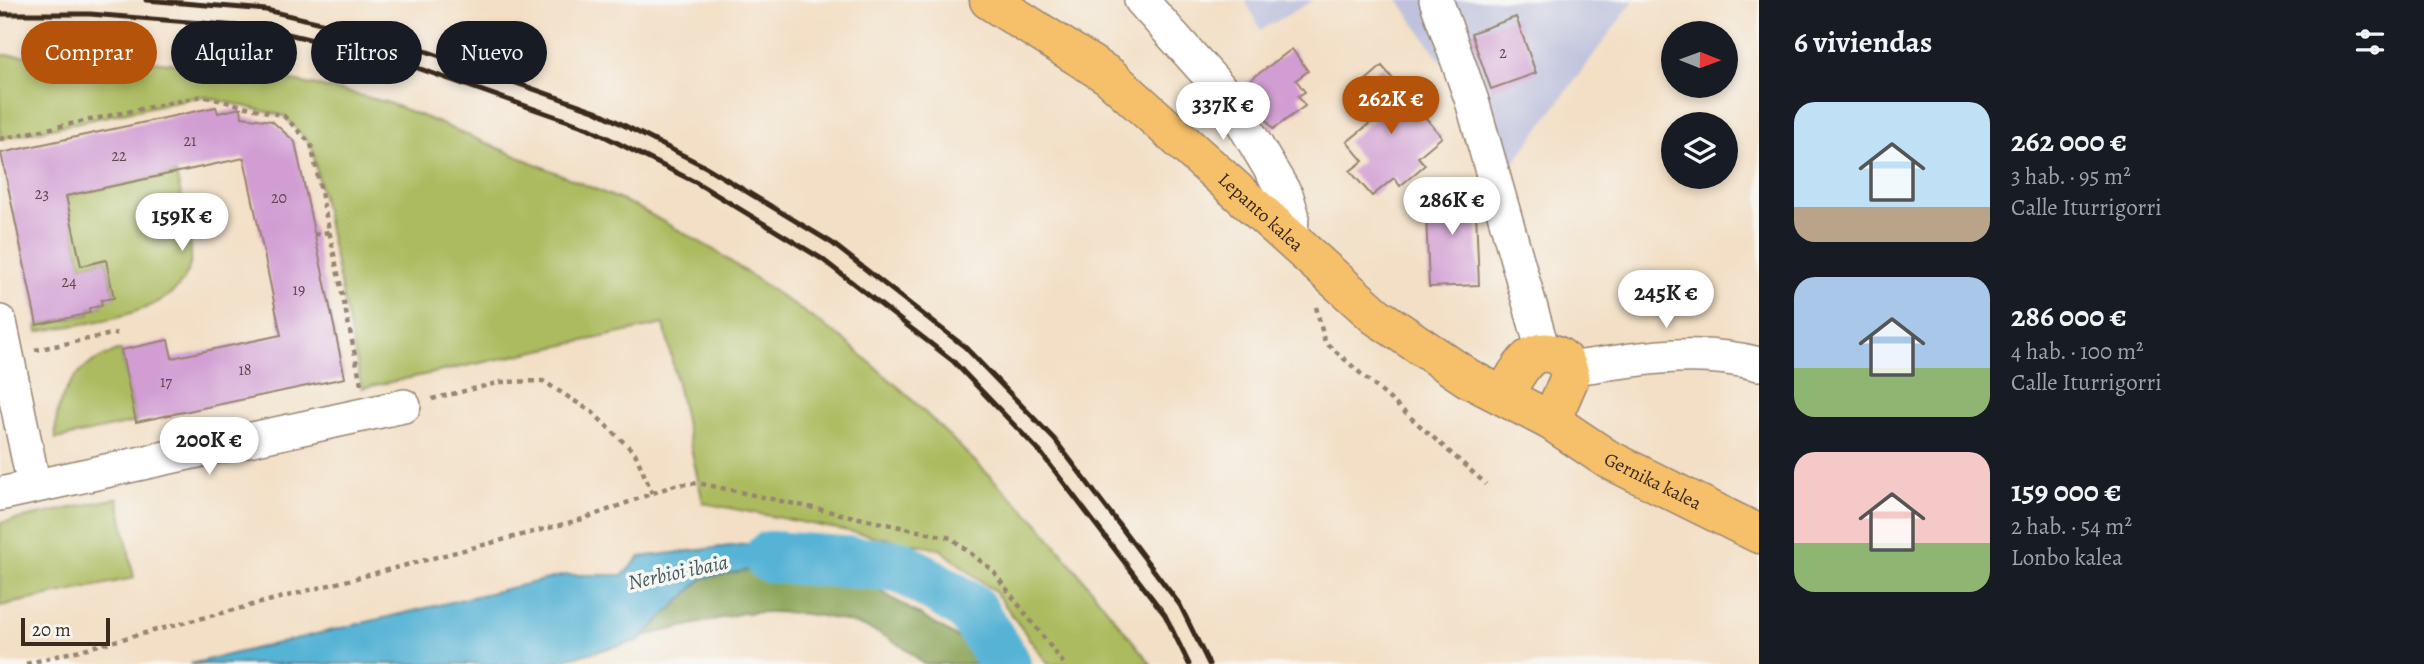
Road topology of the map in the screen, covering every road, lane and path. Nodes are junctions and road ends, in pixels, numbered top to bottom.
1 (989, 0) edge
2 (1141, 0) edge
3 (1440, 11) edge
4 (0, 139) edge
5 (329, 232) junction
6 (314, 235) dead end
7 (1291, 238) junction
8 (1331, 275) junction
9 (0, 322) edge
10 (117, 333) dead end
11 (7, 356) junction
12 (1556, 360) junction
13 (1759, 364) edge
14 (1504, 395) junction
15 (404, 406) joint
16 (368, 416) junction
17 (1550, 421) junction
18 (1486, 484) dead end
19 (34, 486) junction
20 (652, 493) junction
21 (0, 494) edge
22 (1759, 534) edge
23 (26, 664) edge
24 (1064, 664) edge

1 - 7 main road, Lepanto kalea
2 - 7 street
3 - 12 street
4 - 5 path
5 - 6 path
5 - 16 path
7 - 8 main road, Lepanto kalea
8 - 14 main road, Lepanto kalea
8 - 18 path
9 - 11 street
10 - 11 path
11 - 19 street
12 - 13 street
12 - 14 main road
12 - 17 main road
14 - 17 main road, Gernika kalea
15 - 16 street
15 - 20 path
16 - 19 street
17 - 22 main road, Gernika kalea
19 - 21 street
20 - 23 path
20 - 24 path

